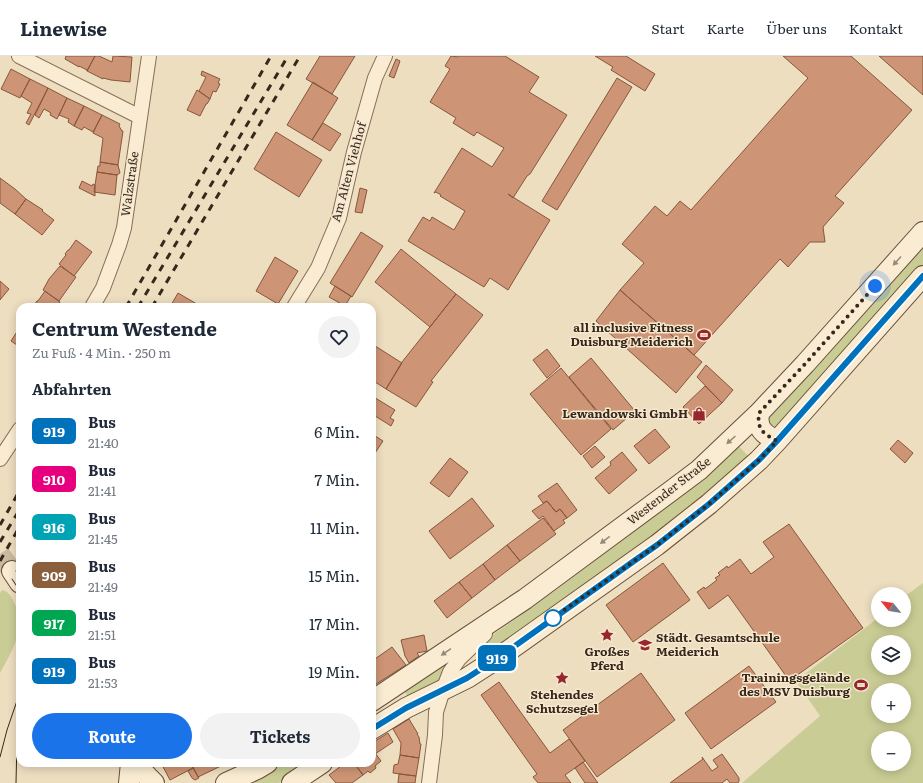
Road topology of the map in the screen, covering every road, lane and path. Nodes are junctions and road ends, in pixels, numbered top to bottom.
1 (19, 56) edge
2 (149, 56) edge
3 (386, 56) edge
4 (140, 117) junction
5 (923, 232) edge
6 (923, 276) edge
7 (94, 303) edge
8 (296, 303) edge
9 (759, 413) junction
10 (16, 435) edge
11 (777, 441) junction
12 (0, 459) edge
13 (525, 599) junction
14 (443, 690) junction
15 (376, 698) edge
16 (429, 706) junction
17 (376, 727) edge
18 (132, 767) edge
19 (134, 767) edge
20 (137, 767) edge
21 (260, 767) edge
22 (316, 767) edge
23 (129, 783) edge
24 (140, 783) edge
25 (154, 783) edge
26 (226, 783) edge
27 (292, 783) edge
28 (429, 783) edge

1 - 4 street
2 - 4 street, Walzstraße
3 - 8 street, Am Alten Viehhof
4 - 7 street, Walzstraße
5 -> 9 main road, Westender Straße
6 - 11 main road
9 - 11 main road
9 -> 13 main road, Westender Straße
10 - 12 street
11 - 14 main road
13 - 14 street
13 -> 15 main road, Westender Straße
14 - 16 main road
16 - 17 main road
16 - 28 street
18 - 23 main road
19 - 24 main road
20 - 25 main road
21 - 26 main road
22 - 27 main road

